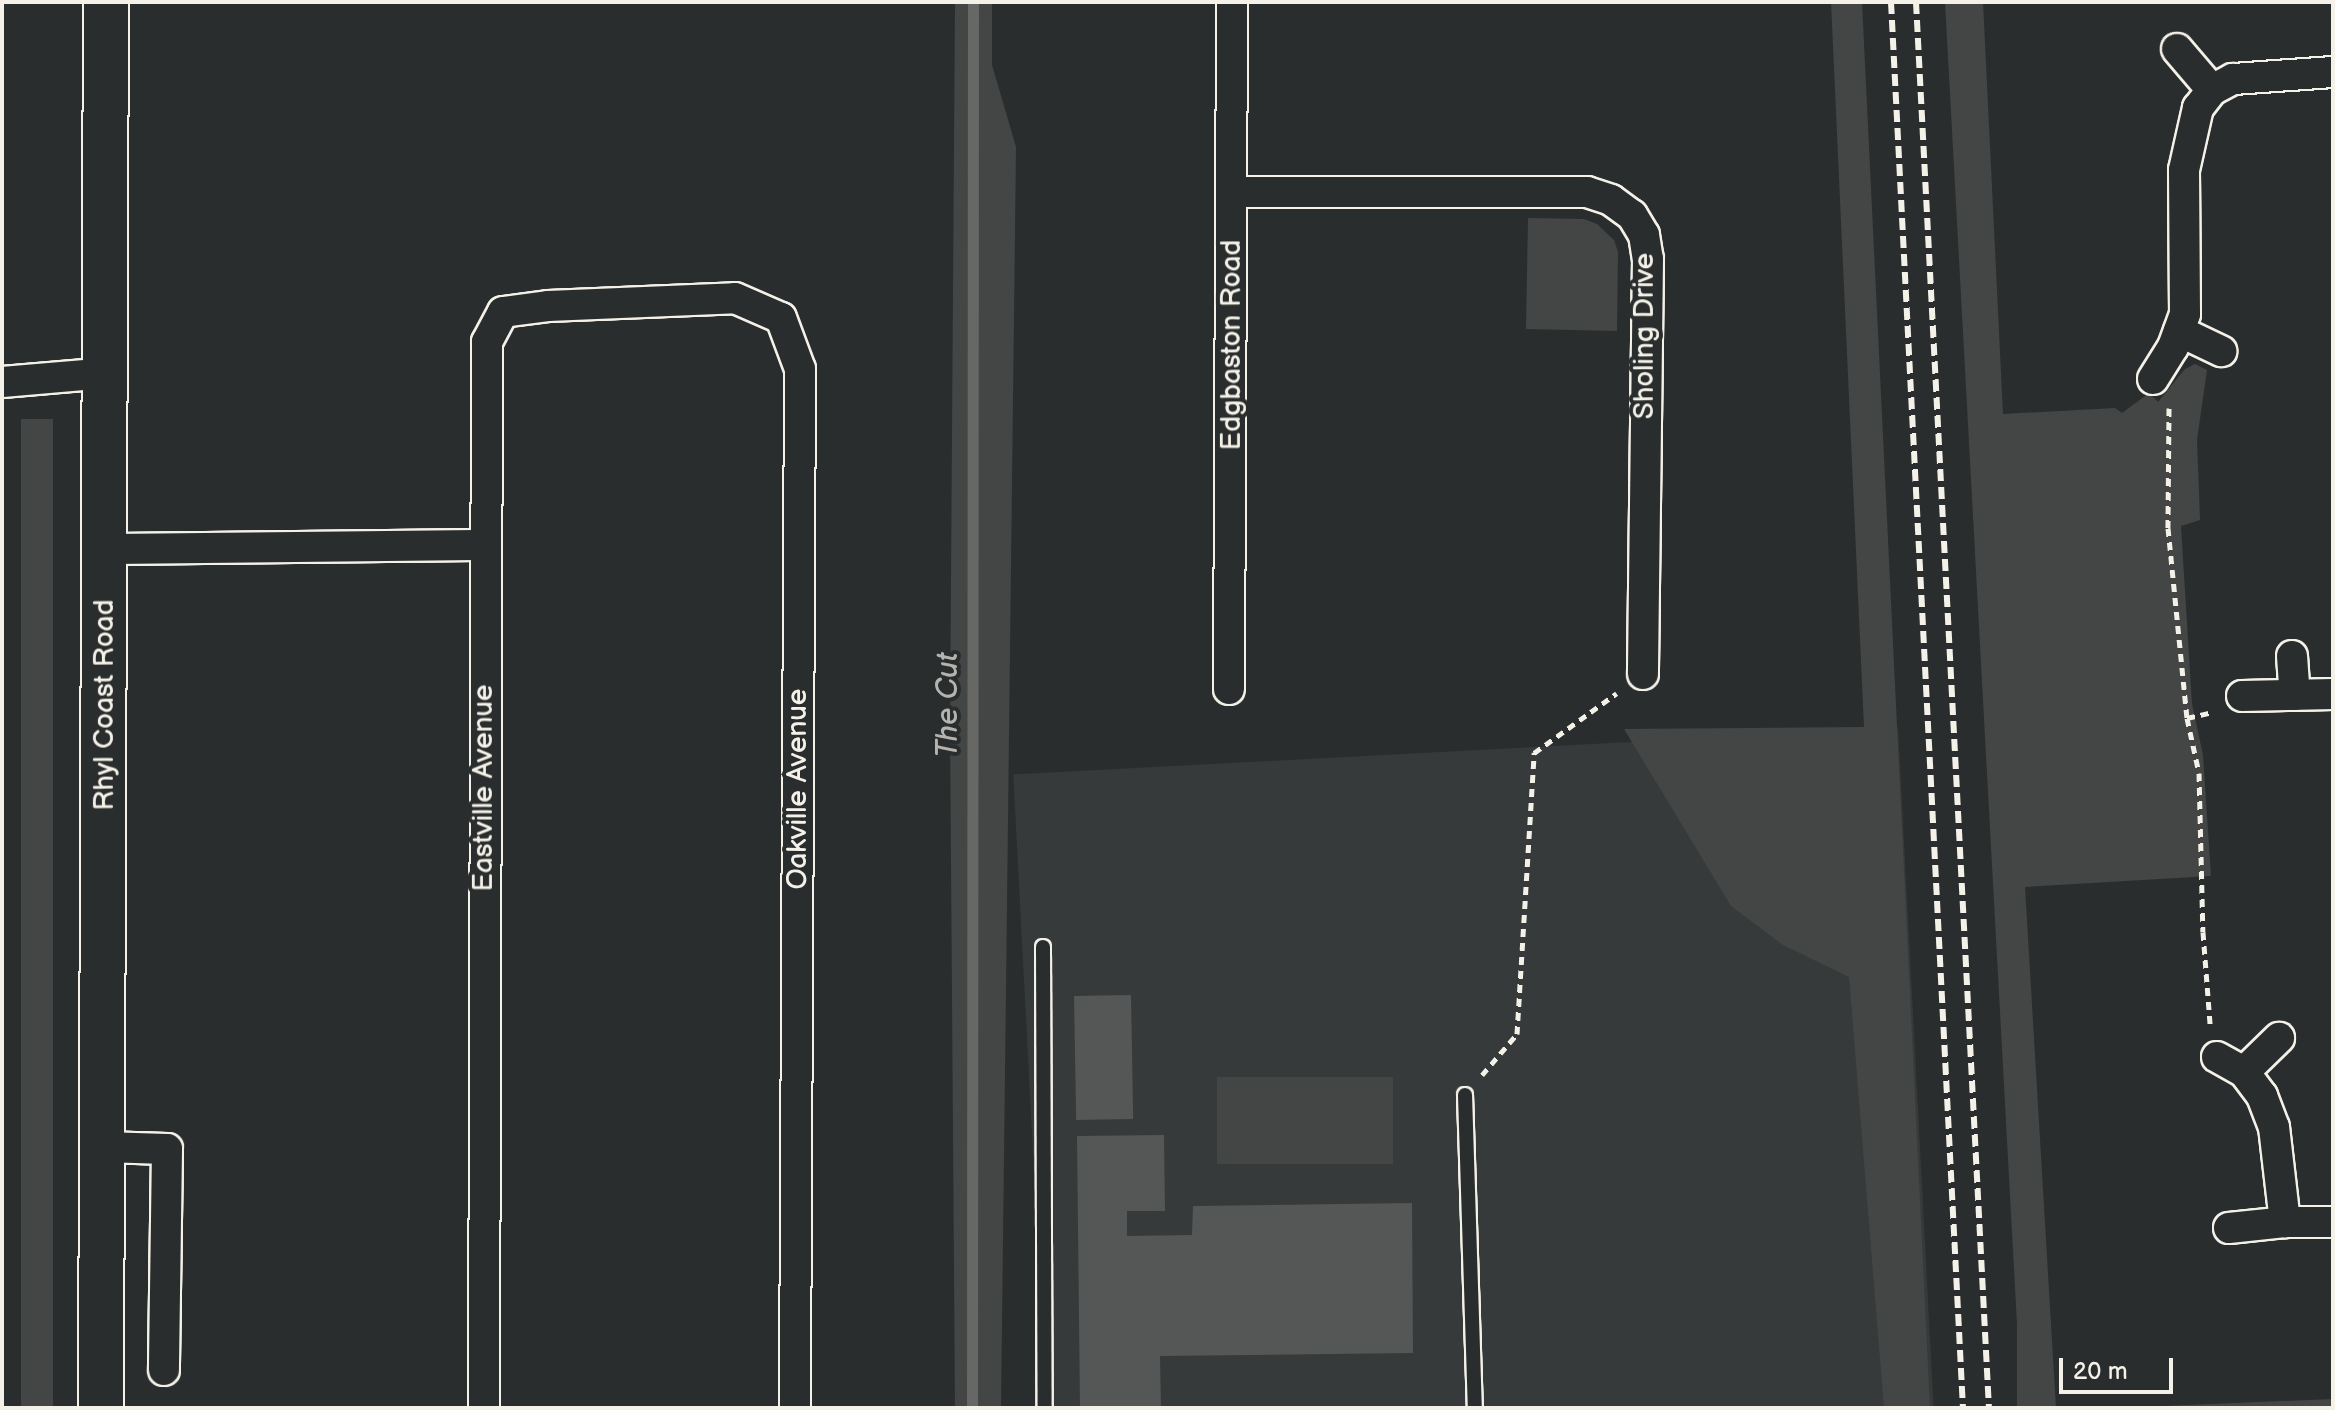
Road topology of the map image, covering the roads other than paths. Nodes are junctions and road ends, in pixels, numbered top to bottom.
1 (106, 2) edge
2 (1232, 2) edge
3 (2177, 49) dead end
4 (2333, 72) edge
5 (2212, 90) junction
6 (1233, 192) junction
7 (641, 302) joint
8 (2179, 331) junction
9 (2221, 351) dead end
10 (2158, 372) road end
11 (106, 373) junction
12 (2, 382) edge
13 (485, 545) junction
14 (106, 549) junction
15 (2292, 656) dead end
16 (1643, 674) road end
17 (1229, 689) dead end
18 (2333, 694) edge
19 (2295, 695) junction
20 (2242, 696) dead end
21 (1043, 947) dead end
22 (2279, 1038) dead end
23 (2217, 1057) road end
24 (2244, 1072) junction
25 (1465, 1095) road end
26 (103, 1147) junction
27 (2285, 1222) junction
28 (2333, 1222) edge
29 (2229, 1228) dead end
30 (164, 1370) dead end
31 (101, 1408) edge
32 (484, 1408) edge
33 (795, 1408) edge
34 (1045, 1408) edge
35 (1475, 1408) edge

1 - 11 main road, Rhyl Coast Road
2 - 6 street, Edgbaston Road
3 - 5 street
4 - 5 street
5 - 8 street
6 - 16 street, Sholing Drive
6 - 17 street, Edgbaston Road
7 - 13 street, Eastville Avenue
7 - 33 street, Oakville Avenue
8 - 9 street
8 - 10 street
11 - 12 street
11 - 14 main road, Rhyl Coast Road
13 - 14 street
13 - 32 street, Eastville Avenue
14 - 26 main road, Rhyl Coast Road
15 - 19 street
18 - 19 street
19 - 20 street
21 - 34 lane
22 - 24 street
23 - 24 street
24 - 27 street
25 - 35 lane
26 - 30 street
26 - 31 main road, Rhyl Coast Road
27 - 28 street
27 - 29 street

